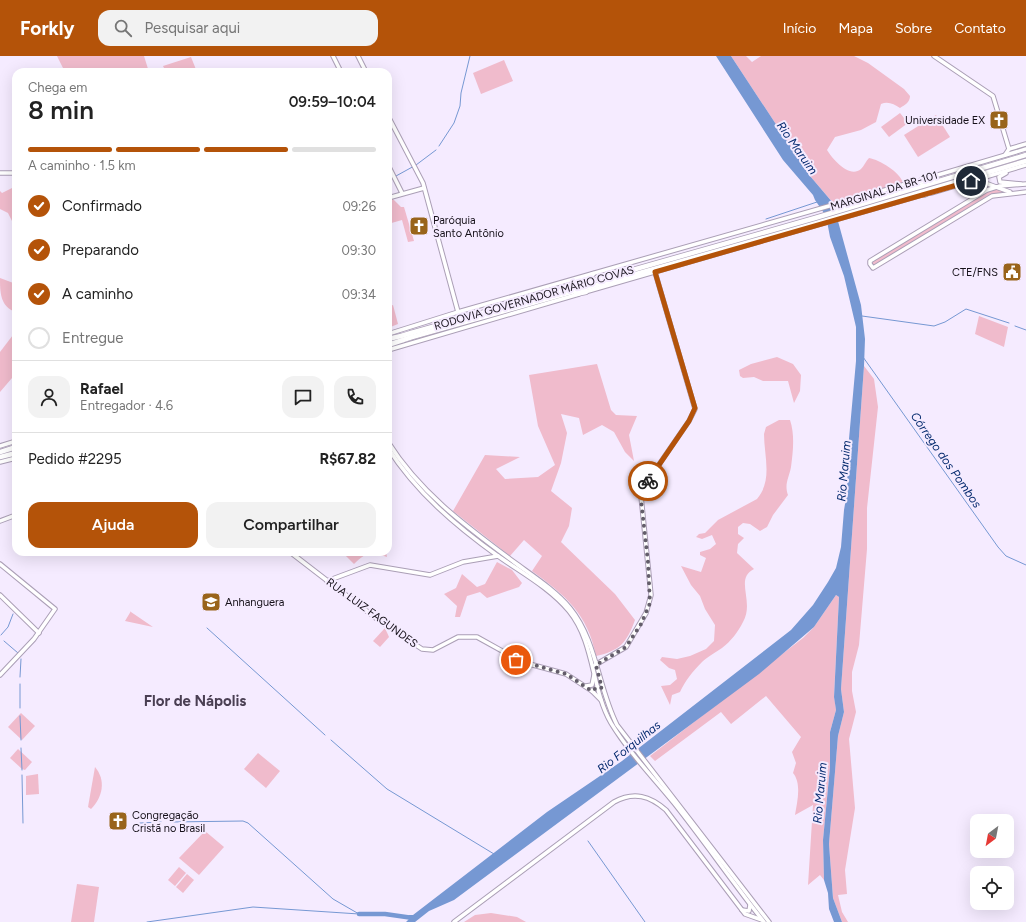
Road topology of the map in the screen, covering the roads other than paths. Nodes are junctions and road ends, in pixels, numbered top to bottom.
1 (333, 56) edge
2 (358, 56) edge
3 (934, 56) edge
4 (338, 68) edge
5 (364, 68) edge
6 (392, 124) edge
7 (1026, 144) edge
8 (1009, 148) junction
9 (1026, 149) edge
10 (1005, 155) junction
11 (1026, 155) edge
12 (1026, 161) edge
13 (1026, 165) edge
14 (1021, 167) junction
15 (392, 172) edge
16 (0, 173) edge
17 (12, 173) edge
18 (949, 177) junction
19 (912, 183) junction
20 (957, 183) junction
21 (976, 184) junction
22 (1021, 184) junction
23 (1026, 184) edge
24 (996, 187) junction
25 (424, 188) junction
26 (1026, 192) edge
27 (982, 193) junction
28 (1018, 193) junction
29 (402, 194) junction
30 (924, 195) joint
31 (392, 197) edge
32 (840, 216) junction
33 (817, 222) junction
34 (655, 272) junction
35 (593, 274) junction
36 (565, 289) junction
37 (586, 292) junction
38 (556, 297) junction
39 (458, 312) junction
40 (403, 329) junction
41 (392, 333) edge
42 (412, 335) junction
43 (402, 338) junction
44 (392, 339) edge
45 (392, 342) edge
46 (408, 344) junction
47 (392, 349) edge
48 (12, 442) edge
49 (0, 446) edge
50 (392, 448) edge
51 (12, 449) edge
52 (0, 452) edge
53 (12, 454) edge
54 (392, 454) edge
55 (0, 457) edge
56 (12, 459) edge
57 (0, 462) edge
58 (12, 516) edge
59 (0, 521) edge
60 (295, 556) edge
61 (498, 556) junction
62 (0, 564) edge
63 (328, 581) junction
64 (0, 595) edge
65 (39, 633) junction
66 (594, 665) junction
67 (594, 672) junction
68 (0, 675) edge
69 (599, 686) junction
70 (590, 687) junction
71 (603, 703) junction
72 (645, 767) junction
73 (750, 904) junction
74 (741, 909) junction
75 (454, 922) edge
76 (764, 922) edge
77 (769, 922) edge

1 - 4 main road
2 - 5 main road
3 - 8 main road
6 - 25 main road
7 - 8 main road
8 - 10 main road
9 - 10 main road, MARGINAL DA BR-101
10 - 19 main road, MARGINAL DA BR-101
11 - 18 highway, RODOVIA GOVERNADOR MÁRIO COVAS
12 - 20 highway, RODOVIA GOVERNADOR MÁRIO COVAS
13 - 14 main road
14 - 20 main road
14 - 22 main road
15 - 29 main road
16 - 17 main road
18 - 19 highway
18 - 32 highway, RODOVIA GOVERNADOR MÁRIO COVAS
19 - 35 main road, MARGINAL DA BR-101
20 - 21 main road
20 - 30 highway
20 - 32 highway, RODOVIA GOVERNADOR MÁRIO COVAS
21 - 24 main road
21 - 27 main road
22 - 23 main road
22 - 24 main road
24 - 27 main road
24 - 28 main road
25 - 29 main road
25 - 39 main road
26 - 28 main road
27 - 28 main road
29 - 31 main road
30 - 32 main road
32 - 33 highway, RODOVIA GOVERNADOR MÁRIO COVAS
33 - 34 main road
33 - 36 highway, RODOVIA GOVERNADOR MÁRIO COVAS
33 - 38 highway, RODOVIA GOVERNADOR MÁRIO COVAS
34 - 37 main road
34 - 66 main road
35 - 36 highway
35 - 39 main road, MARGINAL DA BR-101
36 - 42 highway, RODOVIA GOVERNADOR MÁRIO COVAS
37 - 38 highway
37 - 46 main road
38 - 42 highway, RODOVIA GOVERNADOR MÁRIO COVAS
39 - 40 main road, MARGINAL DA BR-101
40 - 41 main road, MARGINAL DA BR-101
40 - 46 main road
42 - 43 highway, RODOVIA GOVERNADOR MÁRIO COVAS, bridge
43 - 44 highway, RODOVIA GOVERNADOR MÁRIO COVAS
43 - 45 highway, RODOVIA GOVERNADOR MÁRIO COVAS
46 - 47 main road
48 - 49 main road
50 - 66 main road
51 - 52 highway
53 - 55 highway
54 - 61 main road
56 - 57 main road
58 - 59 main road
60 - 63 main road, RUA LUIZ FAGUNDES
61 - 63 main road
61 - 66 main road
62 - 65 main road
63 - 70 main road, RUA LUIZ FAGUNDES
64 - 65 main road
65 - 68 main road
66 - 67 main road
66 - 69 main road
67 - 69 main road
67 - 70 main road
69 - 70 main road
69 - 71 main road
69 - 72 main road
70 - 71 main road, RUA LUIZ FAGUNDES
71 - 72 main road
72 - 73 main road
72 - 77 main road
73 - 74 main road
73 - 76 main road
74 - 75 main road
74 - 76 main road

